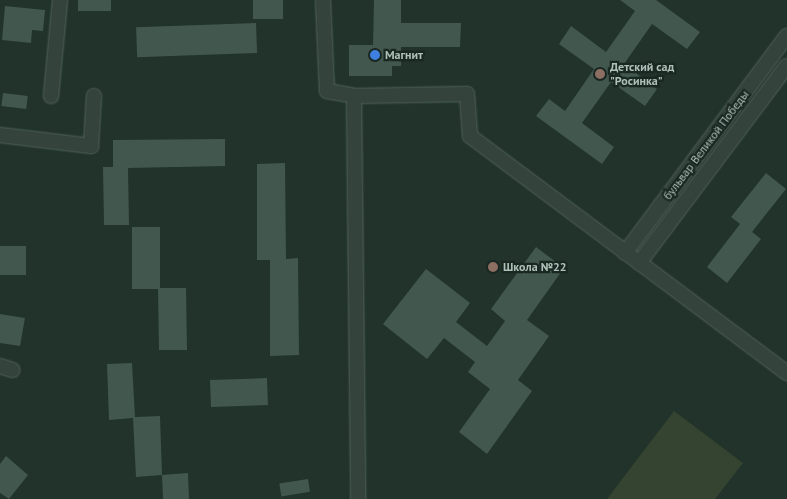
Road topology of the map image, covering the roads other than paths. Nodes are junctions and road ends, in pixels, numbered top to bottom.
1 (60, 0) edge
2 (323, 0) edge
3 (787, 36) edge
4 (787, 66) edge
5 (51, 96) dead end
6 (94, 96) dead end
7 (354, 96) junction
8 (0, 135) edge
9 (625, 253) junction
10 (638, 263) junction
11 (787, 373) edge
12 (358, 499) edge

1 - 5 street
2 - 7 street
3 - 9 street, бульвар Великой Победы
4 - 10 street, бульвар Великой Победы
6 - 8 street
7 - 9 street
7 - 12 street
9 - 10 street
10 - 11 street

